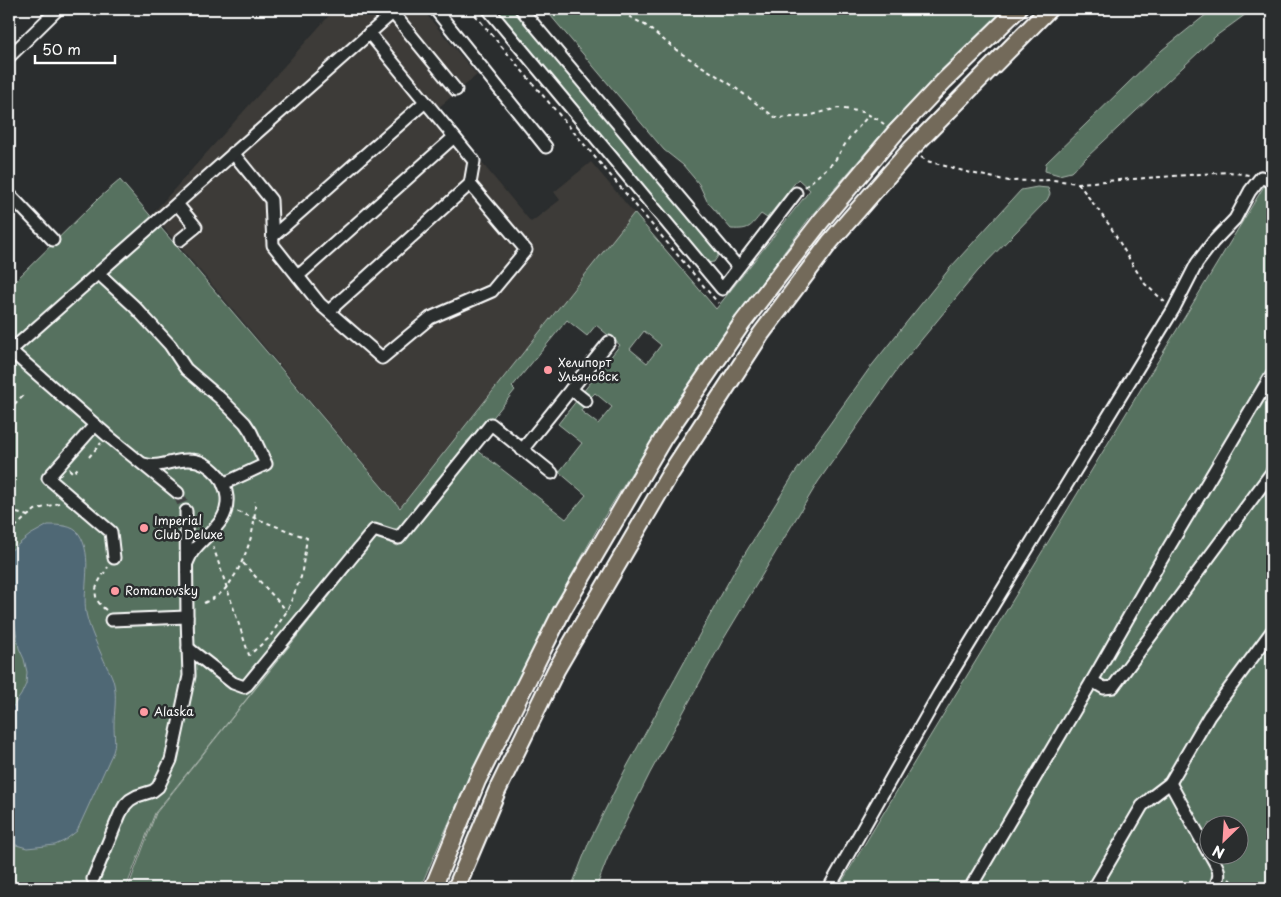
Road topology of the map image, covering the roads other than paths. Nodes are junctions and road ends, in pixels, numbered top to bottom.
1 (58, 9) edge
2 (435, 9) edge
3 (488, 9) edge
4 (521, 9) edge
5 (1018, 9) edge
6 (1049, 9) edge
7 (395, 11) edge
8 (369, 34) junction
9 (9, 57) edge
10 (456, 90) dead end
11 (425, 102) junction
12 (454, 137) junction
13 (546, 147) dead end
14 (233, 154) junction
15 (1267, 180) edge
16 (470, 184) junction
17 (796, 193) road end
18 (9, 194) edge
19 (177, 204) junction
20 (272, 236) junction
21 (53, 240) dead end
22 (180, 240) dead end
23 (738, 267) junction
24 (98, 273) junction
25 (298, 276) junction
26 (329, 311) junction
27 (609, 342) dead end
28 (10, 351) edge
29 (1272, 374) edge
30 (571, 389) junction
31 (586, 401) dead end
32 (95, 424) junction
33 (522, 450) junction
34 (139, 462) junction
35 (1272, 472) edge
36 (552, 474) dead end
37 (223, 484) junction
38 (178, 493) tunnel mouth
39 (186, 512) tunnel mouth
40 (114, 558) road end
41 (186, 565) junction
42 (187, 617) junction
43 (111, 620) dead end
44 (1272, 631) edge
45 (188, 648) junction
46 (1092, 681) junction
47 (1170, 783) junction
48 (1198, 833) edge
49 (1215, 864) edge
50 (93, 879) dead end
51 (433, 888) edge
52 (456, 888) edge
53 (829, 888) edge
54 (970, 888) edge
55 (1094, 888) edge
56 (1214, 888) edge

1 - 9 street
2 - 13 street
3 - 23 street
4 - 23 street
5 - 51 highway
6 - 52 highway
7 - 8 street
7 - 10 street
8 - 11 street
8 - 14 street
11 - 12 street
11 - 20 street
12 - 16 street
12 - 25 street
14 - 19 street
14 - 20 street
15 - 53 street
16 - 26 street
16 - 26 street
17 - 23 street
18 - 21 street
19 - 22 street
19 - 24 street
20 - 25 street
24 - 28 street
24 - 37 street
25 - 26 street
27 - 30 street
28 - 32 street
29 - 46 street
30 - 31 street
30 - 33 street
32 - 34 street
32 - 40 street
33 - 36 street
33 - 45 street
34 - 37 street
34 - 38 street
35 - 46 street
37 - 41 street
39 - 41 street
41 - 42 street
42 - 43 street
42 - 45 street
44 - 47 street
45 - 50 street
46 - 54 street
47 - 48 street
47 - 55 street
49 - 56 street

